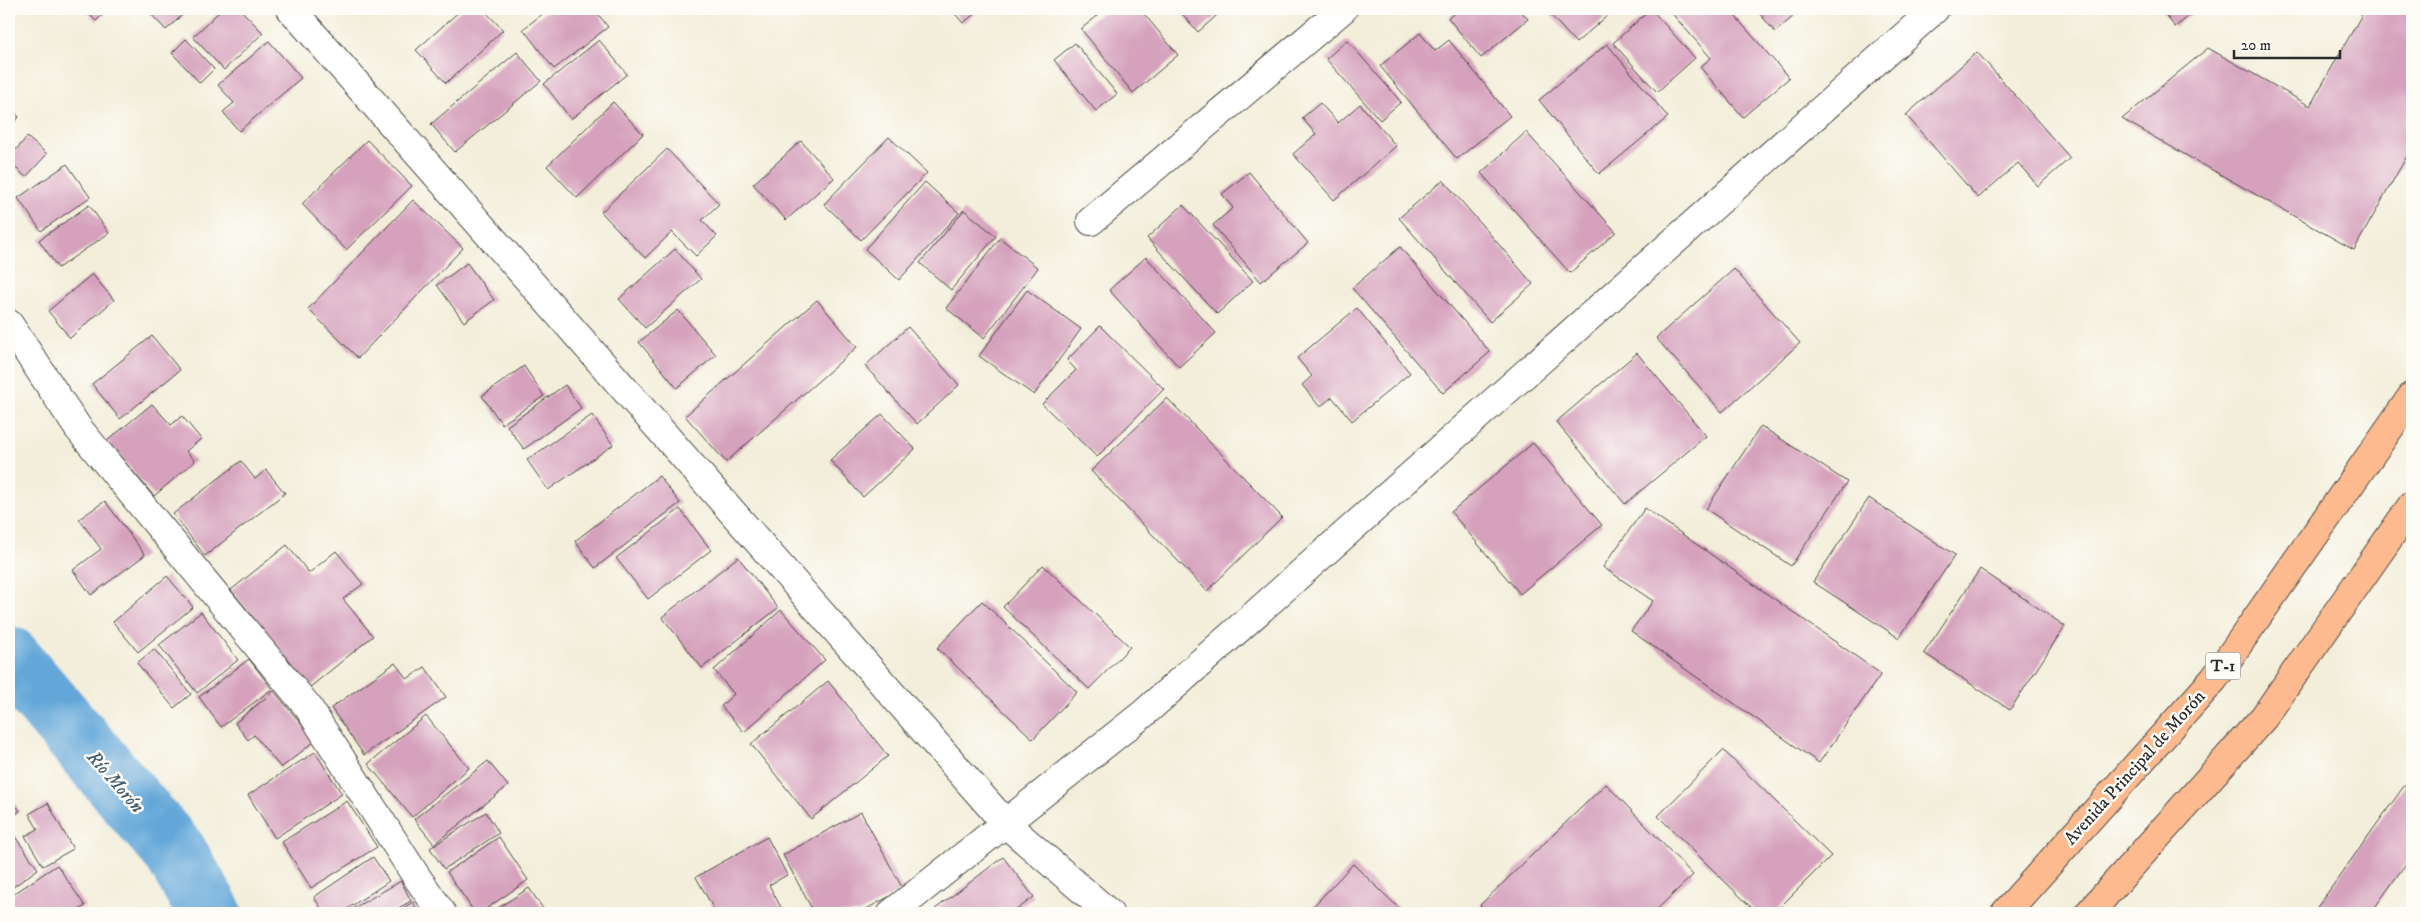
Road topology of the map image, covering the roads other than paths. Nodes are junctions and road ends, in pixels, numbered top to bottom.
1 (291, 9) edge
2 (1343, 9) edge
3 (1935, 9) edge
4 (1091, 221) dead end
5 (9, 324) edge
6 (2412, 396) edge
7 (2412, 505) edge
8 (1006, 824) junction
9 (442, 913) edge
10 (892, 913) edge
11 (1109, 913) edge
12 (2005, 913) edge
13 (2088, 913) edge

1 - 8 street
2 - 4 street
3 - 8 street
5 - 9 street
6 - 12 main road, Avenida Principal de Morón / T-1
7 - 13 main road
8 - 10 street
8 - 11 street

